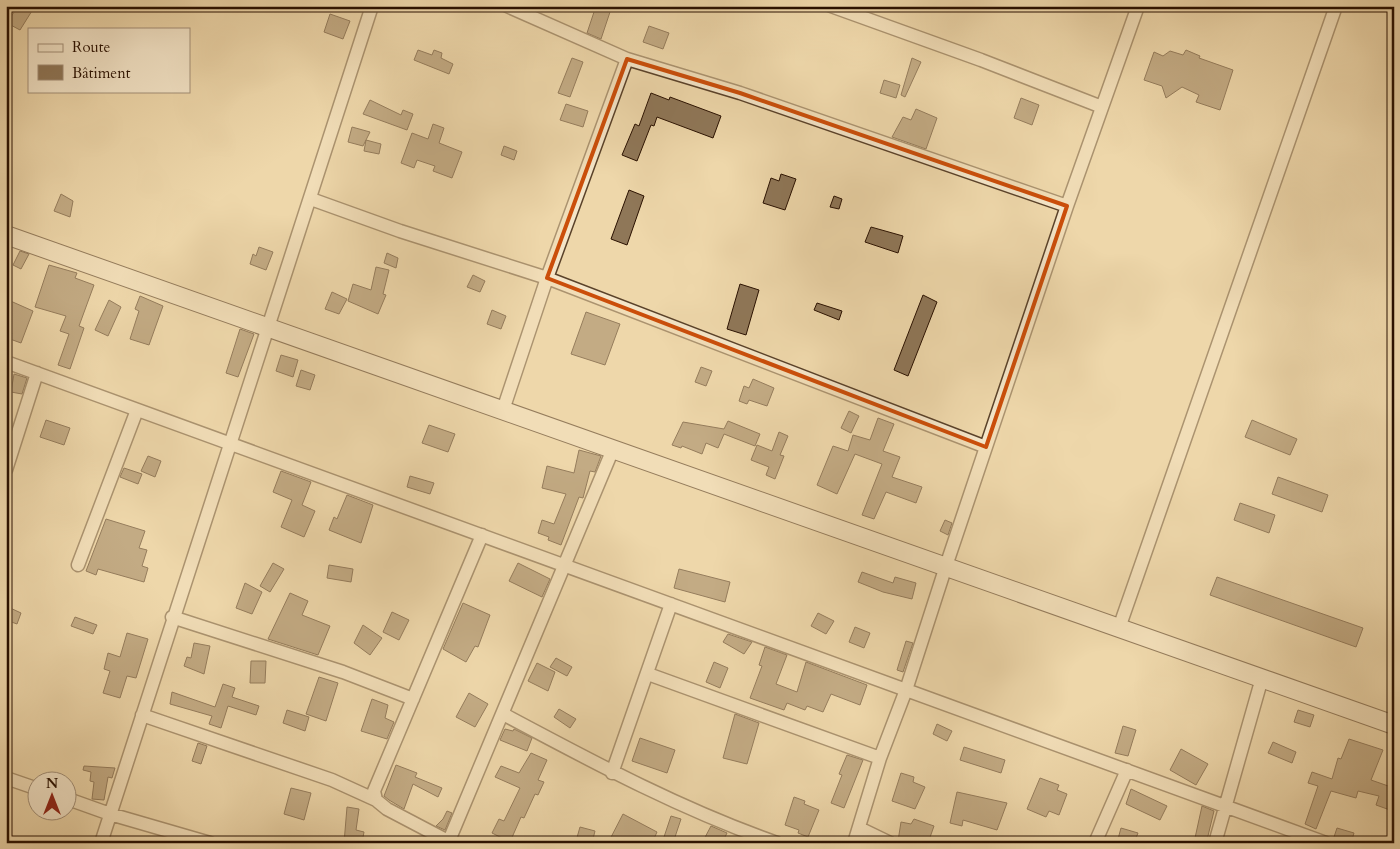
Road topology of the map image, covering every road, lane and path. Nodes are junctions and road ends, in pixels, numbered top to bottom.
1 (372, 6) edge
2 (507, 6) edge
3 (831, 6) edge
4 (1138, 6) edge
5 (1336, 6) edge
6 (626, 59) junction
7 (1102, 107) junction
8 (311, 199) junction
9 (1068, 206) junction
10 (6, 235) edge
11 (547, 278) junction
12 (266, 326) junction
13 (6, 362) edge
14 (37, 373) junction
15 (137, 410) junction
16 (503, 410) junction
17 (230, 443) junction
18 (986, 447) junction
19 (614, 449) junction
20 (6, 470) edge
21 (482, 535) junction
22 (78, 565) dead end
23 (565, 566) junction
24 (946, 566) junction
25 (671, 604) junction
26 (172, 618) junction
27 (1119, 628) junction
28 (648, 674) junction
29 (1262, 678) junction
30 (906, 690) junction
31 (413, 699) junction
32 (503, 714) junction
33 (142, 715) junction
34 (1394, 724) edge
35 (880, 758) junction
36 (1128, 770) junction
37 (612, 773) junction
38 (6, 778) edge
39 (28, 786) edge
40 (376, 800) junction
41 (78, 803) edge
42 (1225, 806) junction
43 (110, 814) junction
44 (859, 828) junction
45 (448, 842) edge
46 (101, 843) edge
47 (210, 843) edge
48 (777, 843) edge
49 (854, 843) edge
50 (890, 843) edge
51 (1095, 843) edge
52 (1215, 843) edge
53 (1326, 843) edge

1 - 8 street
2 - 6 street
3 - 7 street
4 - 7 street
5 - 27 street
6 - 9 street
6 - 11 street
7 - 9 street
8 - 11 street
8 - 12 street
9 - 18 street
10 - 12 main road
11 - 16 street
11 - 18 street
12 - 16 main road
12 - 17 street
13 - 14 street
14 - 15 street
14 - 20 street
15 - 17 street
15 - 22 street
16 - 19 main road
17 - 21 street
17 - 26 street
18 - 24 street
19 - 23 street
19 - 24 main road
21 - 23 street
21 - 31 street
23 - 25 street
23 - 32 street
24 - 27 main road
24 - 30 street
25 - 28 street
25 - 30 street
26 - 31 street
26 - 33 street
27 - 29 main road
28 - 35 street
28 - 37 street
29 - 34 main road
29 - 42 street
30 - 35 street
30 - 36 street
31 - 40 street
32 - 37 street
32 - 45 street
33 - 40 street
33 - 43 street
35 - 44 street
36 - 42 street
36 - 51 street
37 - 48 street
38 - 39 street
40 - 45 street
41 - 43 street
42 - 52 street
42 - 53 street
43 - 46 street
43 - 47 street
44 - 49 street
44 - 50 street

